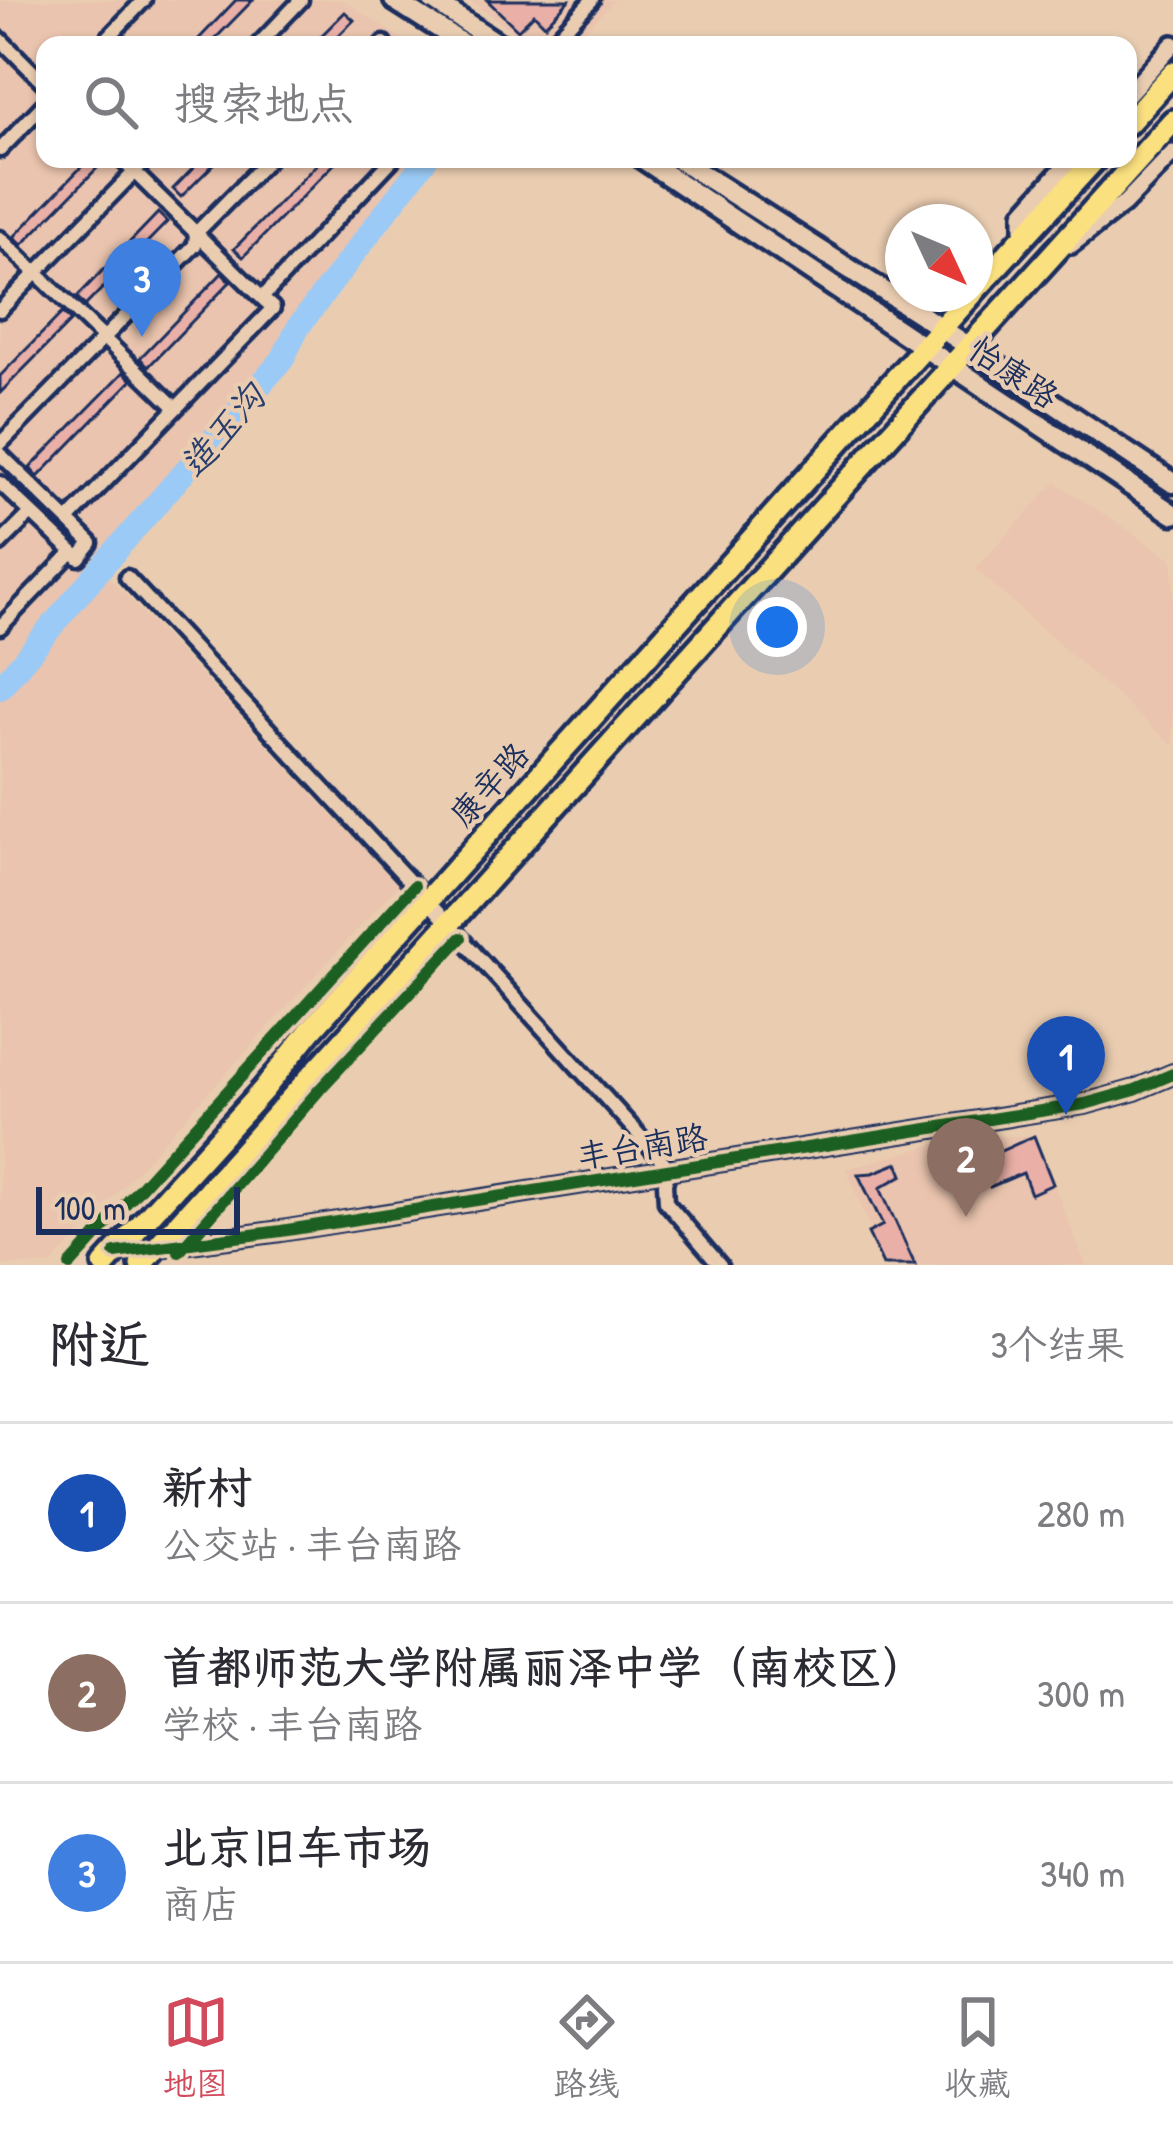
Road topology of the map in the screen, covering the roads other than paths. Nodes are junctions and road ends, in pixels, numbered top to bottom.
1 (144, 0) edge
2 (302, 0) edge
3 (394, 0) edge
4 (432, 0) edge
5 (592, 0) edge
6 (559, 35) dead end
7 (110, 36) edge
8 (267, 36) edge
9 (451, 36) edge
10 (486, 36) edge
11 (0, 39) edge
12 (1173, 44) edge
13 (1173, 74) edge
14 (36, 75) edge
15 (1137, 84) edge
16 (36, 112) edge
17 (1137, 113) edge
18 (1173, 121) edge
19 (0, 150) edge
20 (1173, 153) edge
21 (1137, 161) edge
22 (130, 168) edge
23 (138, 168) edge
24 (260, 168) edge
25 (385, 168) edge
26 (656, 168) edge
27 (692, 168) edge
28 (1063, 168) edge
29 (1087, 168) edge
30 (1130, 168) edge
31 (134, 172) junction
32 (196, 233) junction
33 (0, 238) edge
34 (1023, 238) junction
35 (1040, 268) junction
36 (993, 270) edge
37 (36, 273) junction
38 (262, 298) junction
39 (0, 310) edge
40 (955, 312) edge
41 (941, 327) junction
42 (104, 338) junction
43 (924, 348) junction
44 (970, 348) junction
45 (953, 367) junction
46 (176, 408) junction
47 (0, 444) edge
48 (0, 454) edge
49 (0, 483) edge
50 (1173, 483) edge
51 (31, 512) junction
52 (1173, 514) edge
53 (68, 520) junction
54 (0, 544) edge
55 (72, 552) junction
56 (127, 577) dead end
57 (0, 627) edge
58 (428, 901) junction
59 (449, 925) junction
60 (1173, 1074) edge
61 (670, 1168) junction
62 (149, 1257) edge
63 (110, 1259) edge
64 (721, 1265) edge

1 - 7 street
2 - 8 street
3 - 9 main road
4 - 10 main road
5 - 6 street
11 - 14 street
12 - 15 street
13 - 17 main road
16 - 19 street
18 - 21 main road, 康辛路
20 - 35 street
22 - 31 street
23 - 31 street
24 - 32 street
25 - 38 street
26 - 43 main road, 怡康路
27 - 41 main road, 怡康路
28 - 34 street
29 - 34 main road, 康辛路
30 - 35 main road, 康辛路
31 - 32 street
31 - 37 street
32 - 38 street
32 - 42 street
33 - 37 street
34 - 36 main road, 康辛路
35 - 44 main road, 康辛路
37 - 39 street
37 - 42 street
38 - 46 street
40 - 41 main road, 康辛路
41 - 43 main road, 康辛路
41 - 44 main road, 怡康路
42 - 46 street
42 - 47 street
43 - 45 main road, 怡康路
43 - 58 main road, 康辛路
44 - 45 main road, 康辛路
44 - 50 main road, 怡康路
45 - 52 main road, 怡康路
45 - 59 main road, 康辛路
46 - 53 street
48 - 53 street
49 - 51 street
51 - 54 street
51 - 55 street
53 - 55 street
55 - 57 street
56 - 58 street
58 - 59 street
58 - 63 main road, 康辛路
59 - 61 street
59 - 62 main road, 康辛路
60 - 61 street, 丰台南路
61 - 62 street, 丰台南路
61 - 64 street
62 - 63 street, 丰台南路

